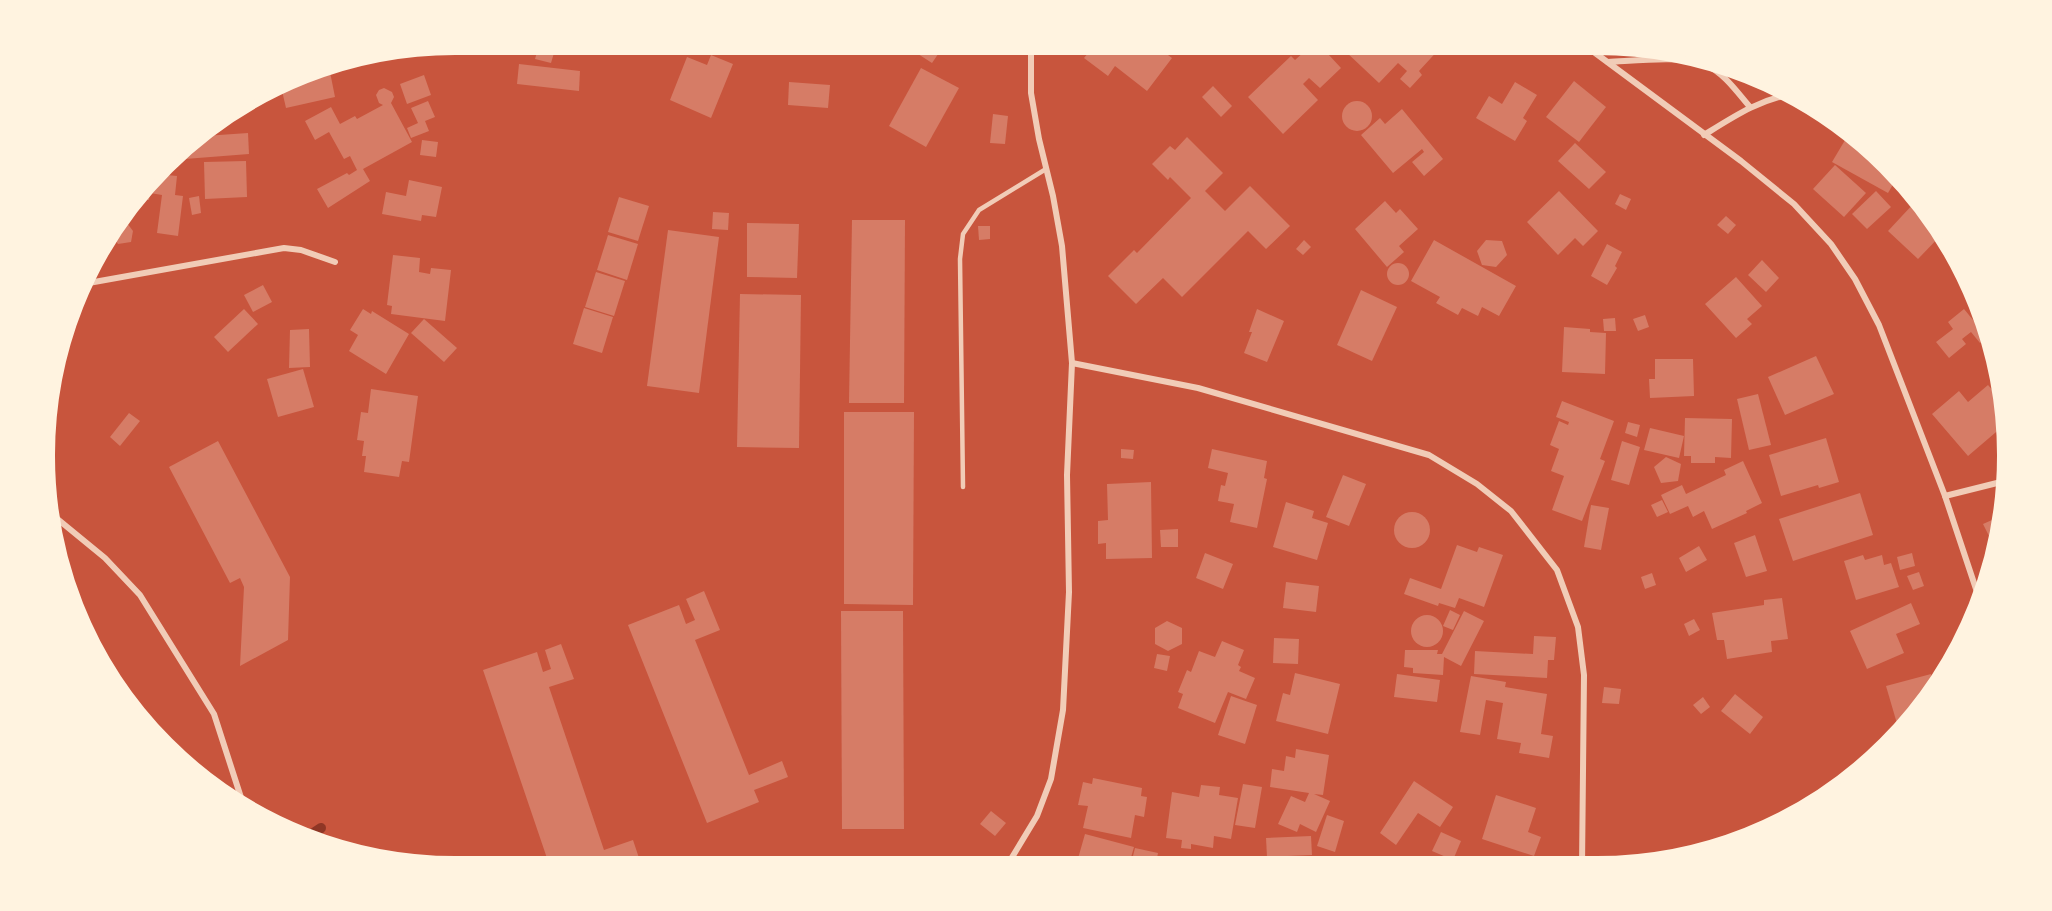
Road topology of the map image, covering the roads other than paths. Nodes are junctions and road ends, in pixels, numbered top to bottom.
1 (1032, 51) edge
2 (1593, 51) edge
3 (1607, 62) junction
4 (1686, 62) edge
5 (1709, 67) edge
6 (1782, 96) edge
7 (1750, 106) junction
8 (1704, 135) junction
9 (1046, 169) junction
10 (335, 262) dead end
11 (90, 282) edge
12 (1072, 363) junction
13 (2000, 482) edge
14 (963, 487) dead end
15 (1945, 496) junction
16 (56, 518) edge
17 (1977, 593) edge
18 (241, 799) edge
19 (1013, 860) edge
20 (1582, 860) edge

1 - 9 street
2 - 3 street
3 - 4 street
3 - 8 street
5 - 7 street
6 - 7 street
7 - 8 street
8 - 15 street
9 - 12 street
9 - 14 lane
10 - 11 street
12 - 19 street
12 - 20 street
13 - 15 street
15 - 17 street
16 - 18 street

